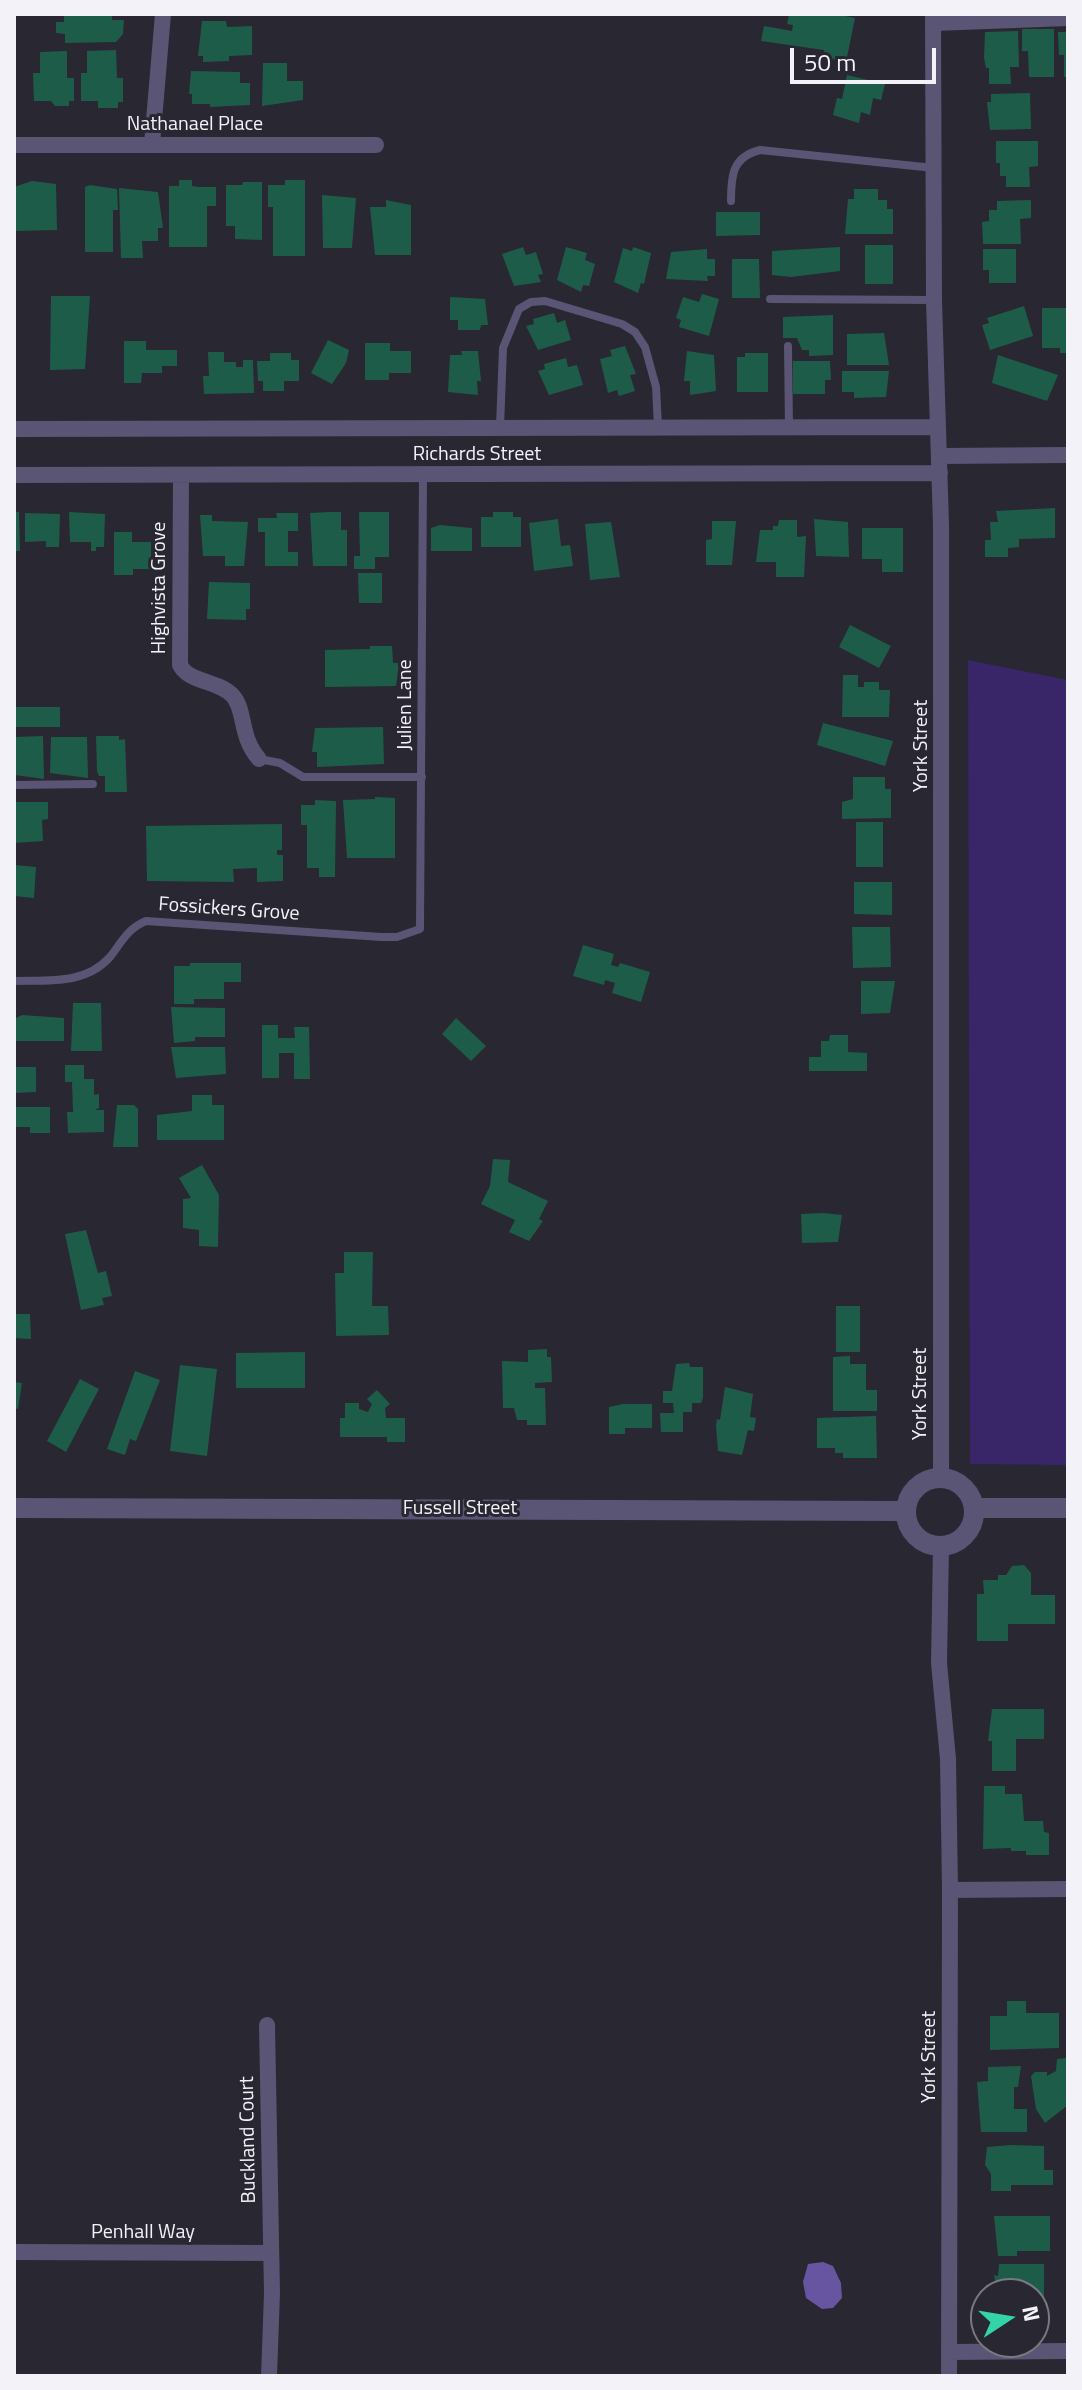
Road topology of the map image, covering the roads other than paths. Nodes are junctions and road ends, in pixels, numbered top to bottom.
1 (163, 14) edge
2 (996, 14) edge
3 (934, 18) edge
4 (1016, 18) junction
5 (1068, 18) edge
6 (152, 144) junction
7 (14, 145) edge
8 (376, 145) dead end
9 (934, 168) junction
10 (731, 201) dead end
11 (770, 299) dead end
12 (934, 300) junction
13 (788, 346) dead end
14 (658, 427) junction
15 (789, 427) junction
16 (937, 427) junction
17 (500, 428) junction
18 (14, 429) edge
19 (1068, 455) edge
20 (939, 456) junction
21 (940, 473) junction
22 (14, 475) edge
23 (181, 475) junction
24 (423, 475) junction
25 (259, 759) joint
26 (422, 777) junction
27 (93, 784) dead end
28 (14, 785) edge
29 (416, 931) joint
30 (14, 981) edge
31 (941, 1478) junction
32 (14, 1508) edge
33 (974, 1508) junction
34 (1068, 1508) edge
35 (906, 1511) junction
36 (941, 1546) junction
37 (1068, 1889) edge
38 (950, 1890) junction
39 (267, 2025) dead end
40 (14, 2252) edge
41 (271, 2253) junction
42 (1068, 2351) edge
43 (949, 2352) junction
44 (269, 2376) edge
45 (949, 2376) edge

1 - 6 street
2 - 4 street
3 - 4 street
3 - 9 street, York Street
4 - 5 street
6 - 7 street, Nathanael Place
6 - 8 street, Nathanael Place
9 - 10 lane
9 - 12 street, York Street
11 - 12 lane
12 - 16 street, York Street
13 - 15 lane
14 - 15 street, Richards Street
14 - 17 street, Richards Street
14 - 17 lane, Richards Street
15 - 16 street, Richards Street
16 - 20 street, York Street
17 - 18 street, Richards Street
19 - 20 street
20 - 21 street, York Street
21 - 24 street, Richards Street
21 - 31 street, York Street
22 - 23 street, Richards Street
23 - 24 street, Richards Street
23 - 25 street, Highvista Grove
24 - 26 lane, Julien Lane
25 - 26 lane
26 - 29 lane, Julien Lane
27 - 28 lane
29 - 30 lane, Fossickers Grove
31 - 33 street
31 - 35 street
32 - 35 street, Fussell Street
33 - 34 street
33 - 36 street
35 - 36 street
36 - 38 street, York Street
37 - 38 street
38 - 43 street, York Street
39 - 41 street, Buckland Court
40 - 41 street, Penhall Way
41 - 44 street, Buckland Court
42 - 43 street
43 - 45 street, York Street

